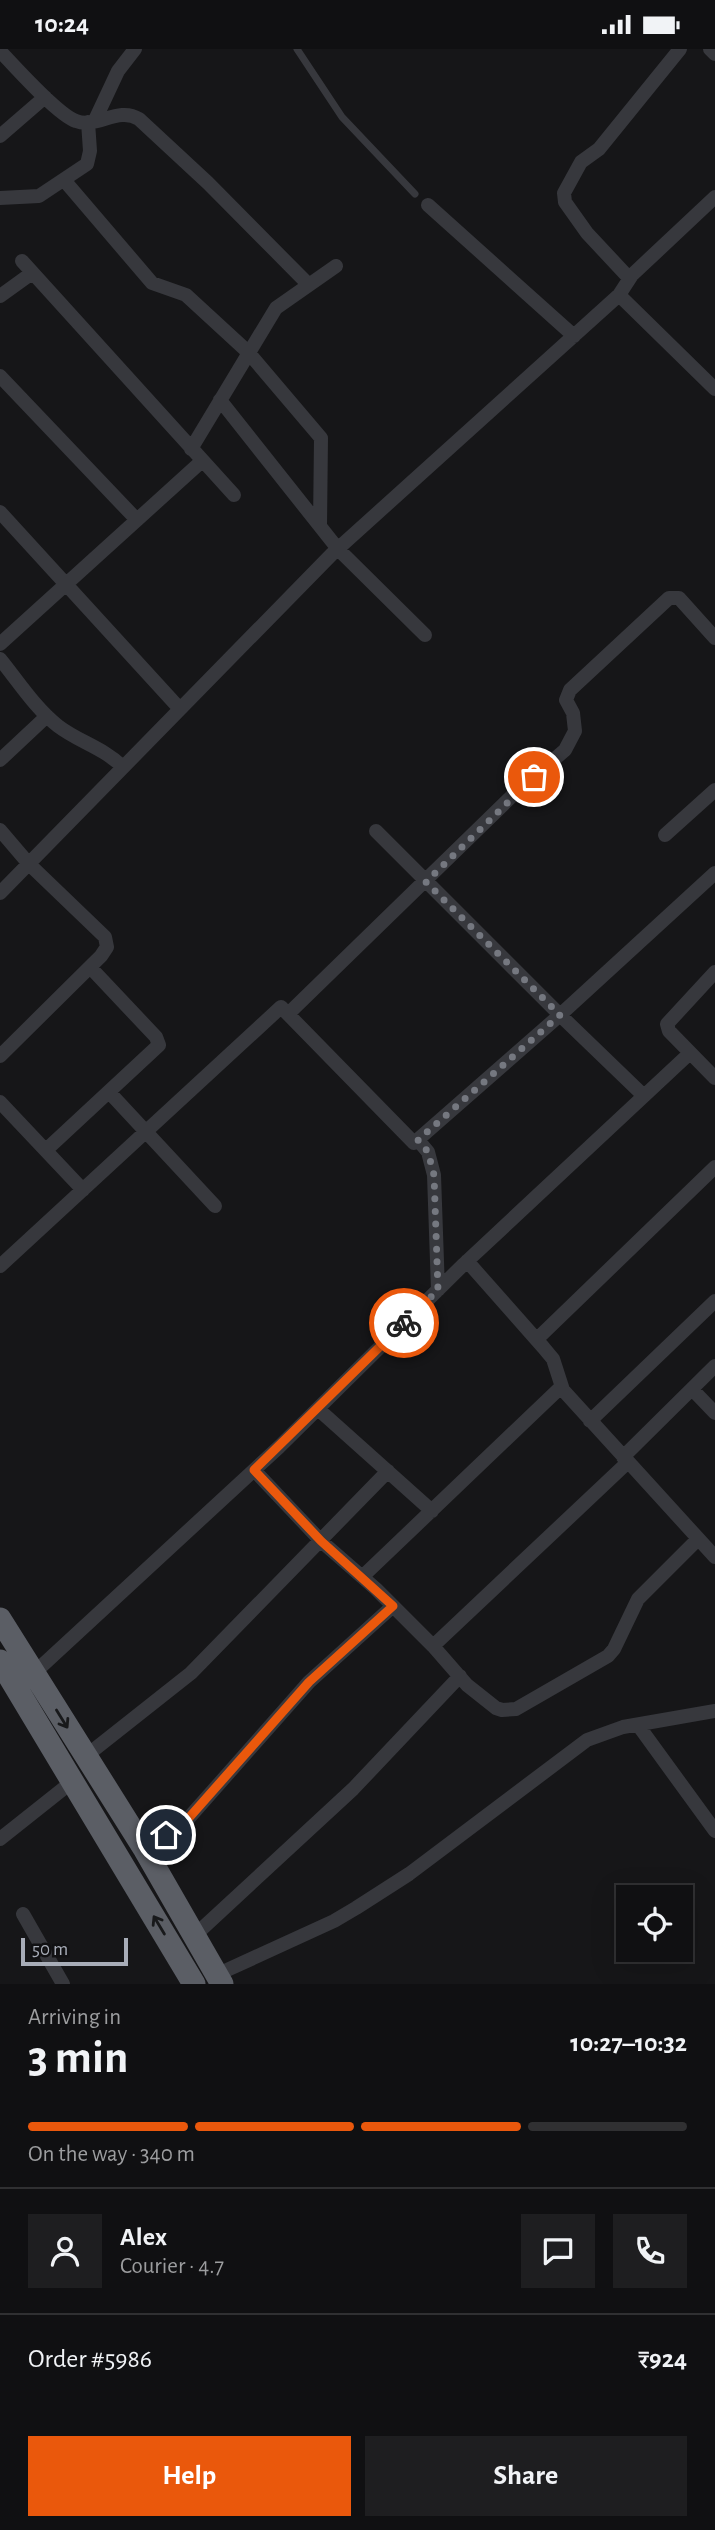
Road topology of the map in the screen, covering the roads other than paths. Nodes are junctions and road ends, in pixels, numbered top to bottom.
1 (135, 49) edge
2 (297, 49) edge
3 (680, 49) edge
4 (710, 49) edge
5 (0, 51) edge
6 (715, 54) edge
7 (45, 97) junction
8 (92, 121) junction
9 (0, 136) edge
10 (64, 180) junction
11 (415, 194) dead end
12 (715, 197) edge
13 (0, 198) edge
14 (428, 205) dead end
15 (22, 261) dead end
16 (336, 266) dead end
17 (33, 273) junction
18 (629, 278) junction
19 (308, 284) junction
20 (619, 295) junction
21 (0, 296) edge
22 (574, 336) junction
23 (248, 352) junction
24 (0, 376) edge
25 (715, 389) edge
26 (220, 400) junction
27 (191, 449) junction
28 (202, 461) junction
29 (234, 495) dead end
30 (0, 512) edge
31 (137, 520) junction
32 (320, 526) junction
33 (338, 549) junction
34 (66, 585) junction
35 (425, 635) dead end
36 (715, 638) edge
37 (0, 644) edge
38 (0, 659) edge
39 (180, 709) junction
40 (47, 716) junction
41 (0, 760) edge
42 (123, 767) junction
43 (715, 790) edge
44 (0, 830) edge
45 (376, 831) dead end
46 (665, 835) dead end
47 (29, 864) junction
48 (715, 873) edge
49 (426, 882) junction
50 (0, 893) edge
51 (90, 967) junction
52 (715, 972) edge
53 (288, 1014) junction
54 (560, 1015) junction
55 (690, 1053) junction
56 (0, 1056) edge
57 (713, 1073) edge
58 (109, 1092) junction
59 (644, 1096) junction
60 (0, 1102) edge
61 (146, 1132) junction
62 (418, 1140) junction
63 (47, 1150) junction
64 (715, 1167) edge
65 (83, 1190) junction
66 (215, 1206) dead end
67 (467, 1261) junction
68 (0, 1266) edge
69 (438, 1290) junction
70 (713, 1305) edge
71 (537, 1339) junction
72 (715, 1366) edge
73 (561, 1387) junction
74 (692, 1389) junction
75 (318, 1409) junction
76 (715, 1413) edge
77 (590, 1421) junction
78 (625, 1460) junction
79 (254, 1470) junction
80 (388, 1471) junction
81 (432, 1511) junction
82 (698, 1539) junction
83 (321, 1541) junction
84 (715, 1557) edge
85 (362, 1577) junction
86 (393, 1606) junction
87 (0, 1619) edge
88 (433, 1646) junction
89 (0, 1661) edge
90 (33, 1674) junction
91 (460, 1677) junction
92 (715, 1711) edge
93 (638, 1725) junction
94 (86, 1756) junction
95 (72, 1781) junction
96 (715, 1831) edge
97 (0, 1839) edge
98 (145, 1850) junction
99 (23, 1914) dead end
100 (193, 1937) junction
101 (219, 1980) edge
102 (62, 1984) edge
103 (194, 1984) edge

1 - 8 street
2 - 11 lane
3 - 18 street
4 - 6 street
5 - 7 street
7 - 8 street
7 - 9 street
8 - 10 street
8 - 19 street
10 - 13 street
10 - 23 street
12 - 18 street
14 - 22 street
15 - 17 street
16 - 19 street
17 - 21 street
17 - 27 street
18 - 20 street
19 - 23 street
20 - 22 street
20 - 25 street
22 - 33 street
23 - 26 street
23 - 32 street
24 - 31 street
26 - 27 street
26 - 32 street
27 - 28 street
28 - 29 street
28 - 31 street
30 - 34 street
31 - 34 street
32 - 33 street
33 - 35 street
33 - 39 street
34 - 37 street
34 - 39 street
36 - 49 street
38 - 40 street
39 - 42 street
40 - 41 street
40 - 42 street
42 - 47 street
43 - 46 street
44 - 47 street
45 - 49 street
47 - 50 street
47 - 51 street
48 - 54 street
49 - 53 street
49 - 54 street
51 - 56 street
51 - 58 street
52 - 55 street
53 - 61 street
53 - 62 street
54 - 59 street
54 - 62 street
55 - 57 street
55 - 59 street
58 - 61 street
58 - 63 street
59 - 67 street
60 - 63 street
61 - 65 street
61 - 66 street
62 - 69 street
63 - 65 street
64 - 71 street
65 - 68 street
67 - 69 street
67 - 71 street
69 - 75 street
70 - 77 street
71 - 73 street
72 - 74 street
73 - 77 street
73 - 81 street
74 - 76 street
74 - 78 street
75 - 79 street
75 - 80 street
77 - 78 street
78 - 82 street
78 - 88 street
79 - 83 street
79 - 90 street
80 - 81 street
80 - 83 street
81 - 85 street
82 - 84 street
82 - 91 street
83 - 85 street
83 - 94 street
85 - 86 street
86 - 88 street
86 - 98 street
87 - 90 highway
88 - 91 street
89 - 95 highway
90 -> 94 highway
91 - 100 street
92 - 93 street
93 - 96 street
93 - 101 street
94 - 98 highway
95 - 97 street
103 -> 95 highway
98 - 100 highway
99 - 102 street
100 - 101 highway

